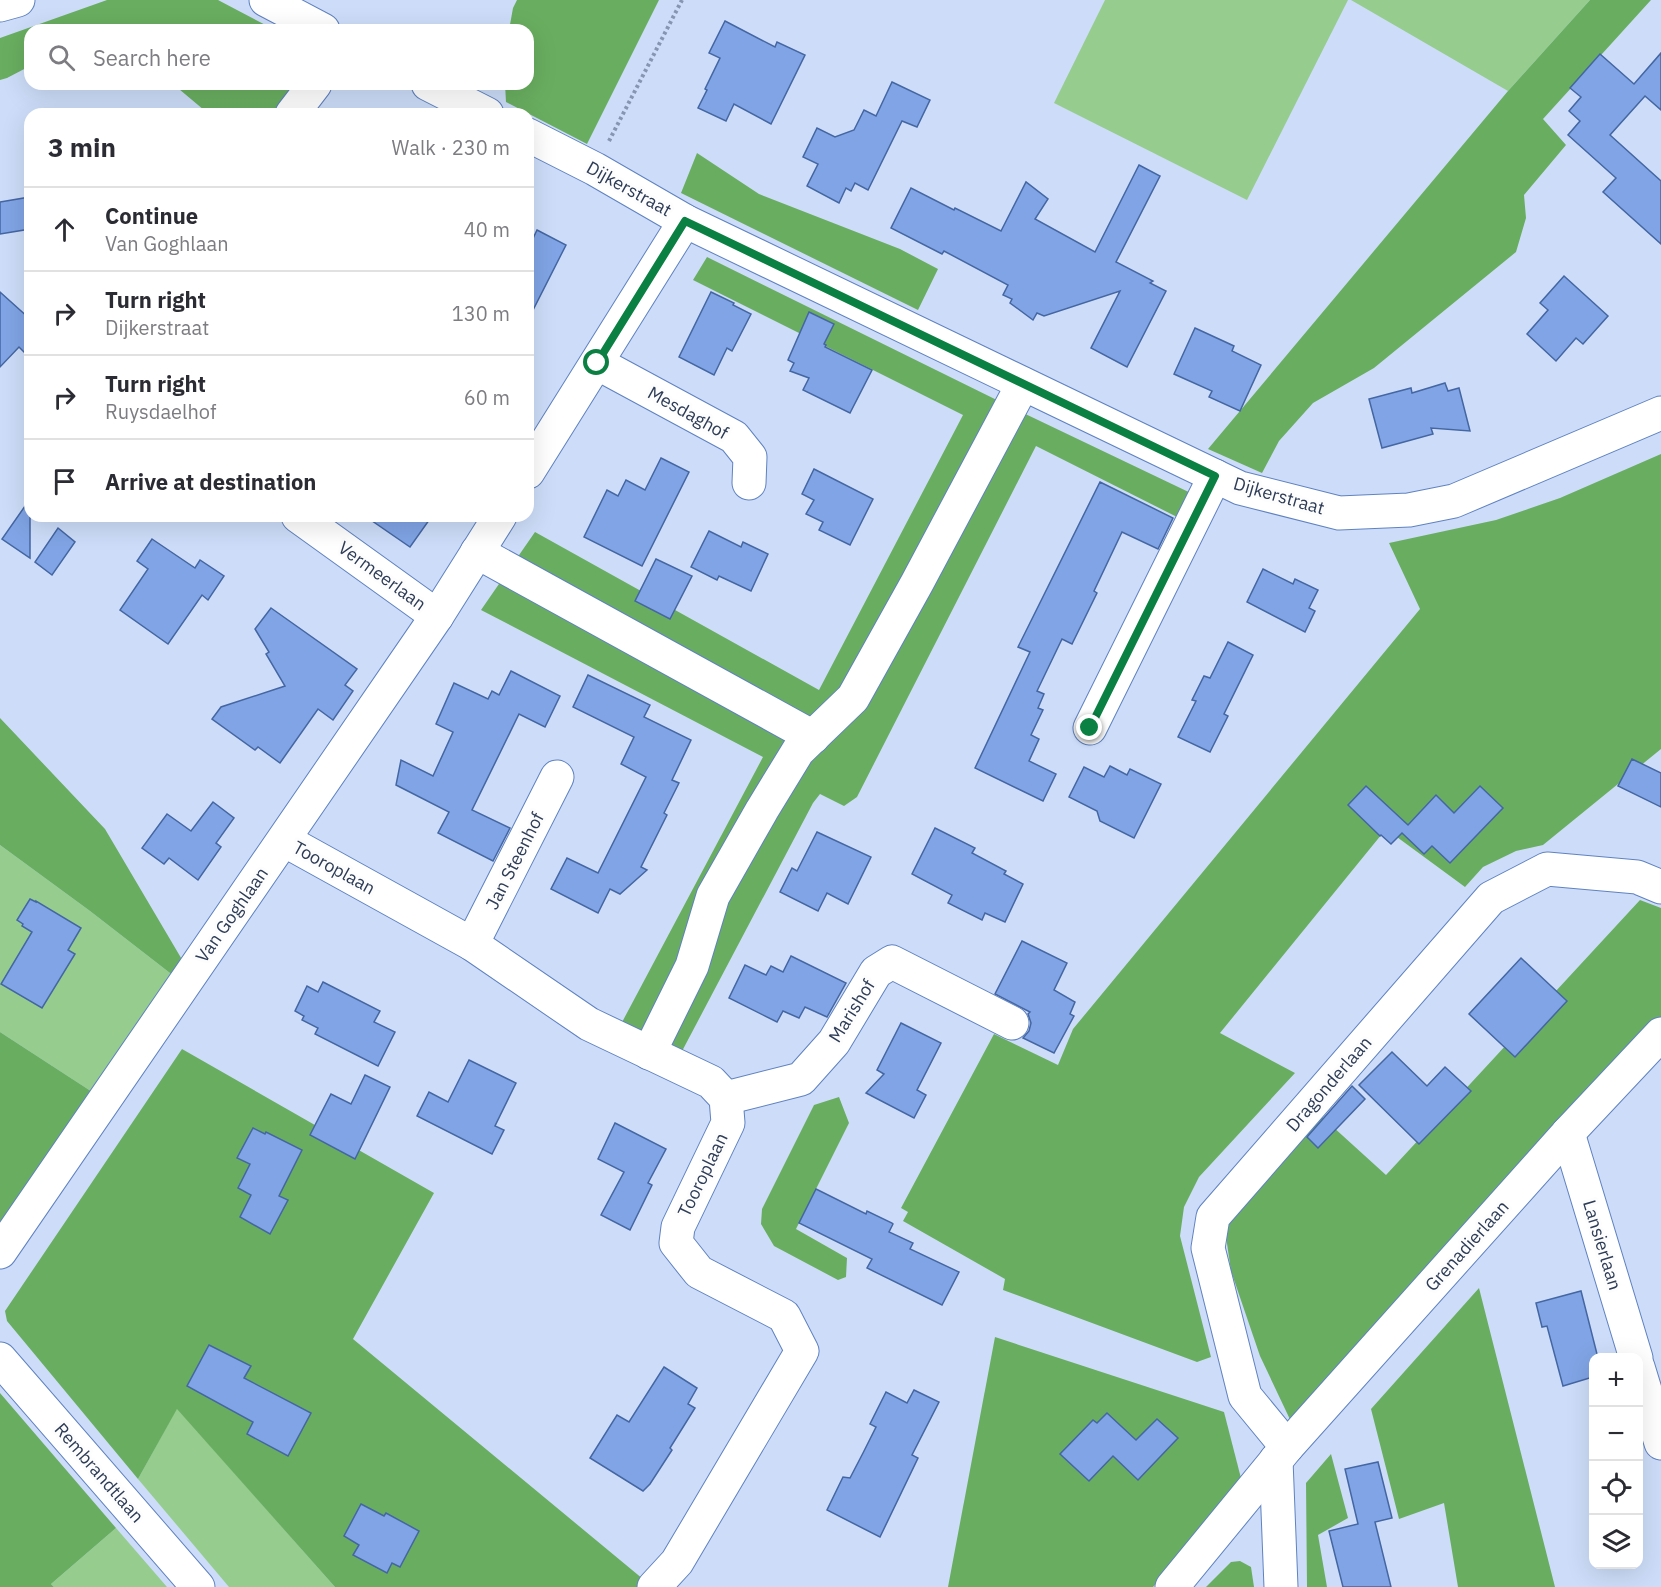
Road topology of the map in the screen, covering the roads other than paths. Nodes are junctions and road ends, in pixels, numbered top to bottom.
1 (18, 0) edge
2 (266, 0) edge
3 (0, 5) edge
4 (312, 24) edge
5 (310, 90) edge
6 (440, 90) edge
7 (297, 108) edge
8 (475, 108) edge
9 (534, 138) edge
10 (685, 221) junction
11 (597, 363) junction
12 (1023, 384) junction
13 (1661, 413) edge
14 (534, 463) edge
15 (1215, 476) junction
16 (749, 483) dead end
17 (306, 522) edge
18 (496, 522) edge
19 (477, 552) junction
20 (437, 616) junction
21 (1090, 728) dead end
22 (813, 737) junction
23 (557, 777) dead end
24 (284, 840) junction
25 (1661, 887) edge
26 (472, 944) junction
27 (1012, 1023) dead end
28 (1661, 1034) edge
29 (649, 1053) junction
30 (726, 1098) junction
31 (1568, 1133) junction
32 (0, 1252) edge
33 (1634, 1353) edge
34 (0, 1359) edge
35 (1661, 1360) edge
36 (1643, 1365) edge
37 (1643, 1384) edge
38 (1661, 1443) edge
39 (1282, 1453) junction
40 (198, 1587) edge
41 (654, 1587) edge
42 (1172, 1587) edge
43 (1281, 1587) edge

1 - 3 street
2 - 4 street
5 - 7 street
6 - 8 street
9 - 10 street, Dijkerstraat
10 - 11 street
10 - 12 street, Dijkerstraat
11 - 14 street
11 - 16 street, Mesdaghof
12 - 15 street, Dijkerstraat
12 - 22 street
13 - 15 street, Dijkerstraat
15 - 21 street
17 - 20 street, Vermeerlaan
18 - 19 street, Van Goghlaan
19 - 20 street, Van Goghlaan
19 - 22 street
20 - 24 street, Van Goghlaan
22 - 29 street
23 - 26 street, Jan Steenhof
24 - 26 street, Tooroplaan
24 - 32 street, Van Goghlaan
25 - 39 street, Dragonderlaan
26 - 29 street, Tooroplaan
27 - 30 street, Marishof
28 - 31 street, Grenadierlaan
29 - 30 street, Tooroplaan
30 - 41 street, Tooroplaan
31 - 33 street, Lansierlaan
31 - 39 street, Grenadierlaan
34 - 40 street, Rembrandtlaan
35 - 36 street
37 - 38 street
39 - 42 street, Grenadierlaan
39 - 43 street

